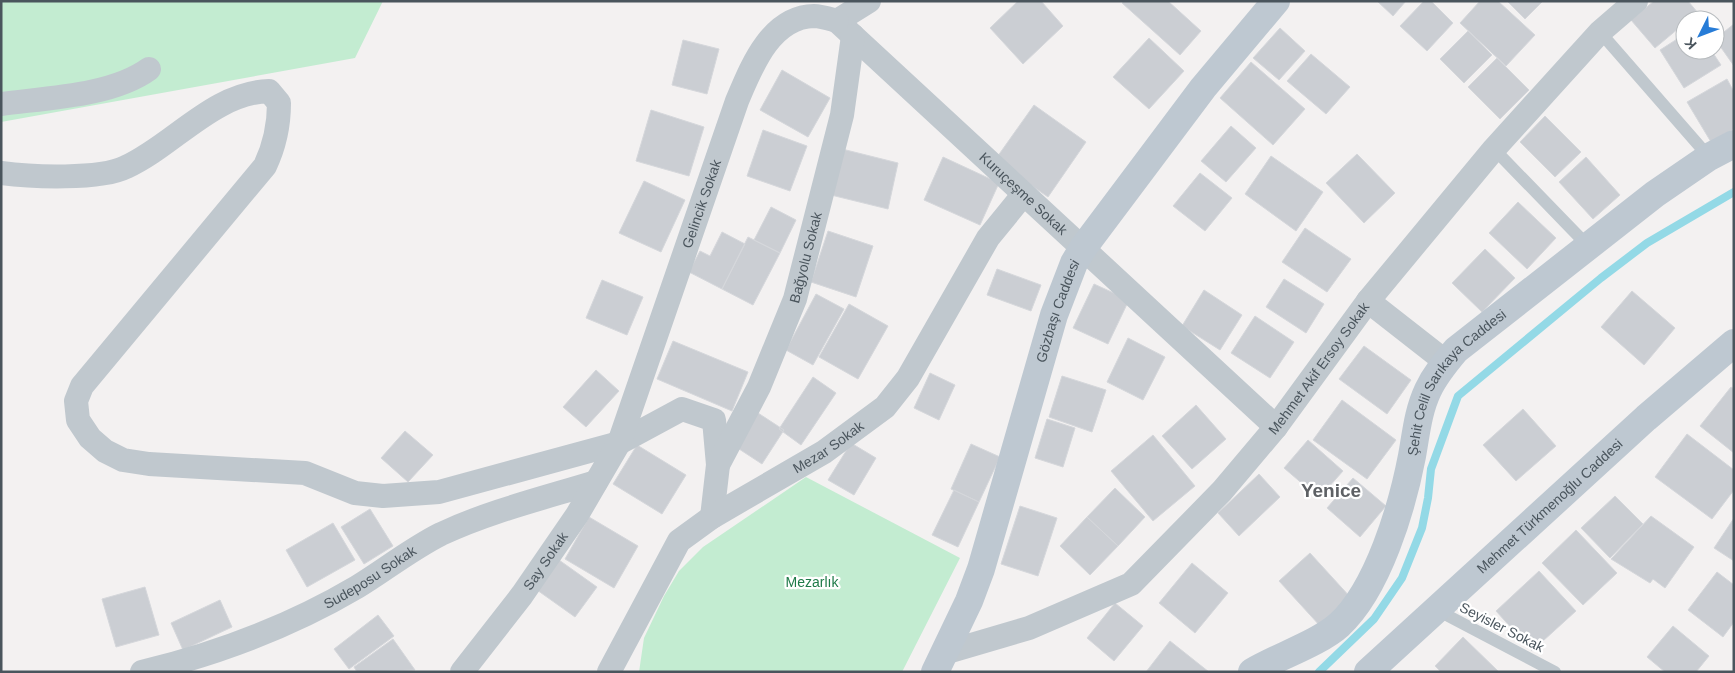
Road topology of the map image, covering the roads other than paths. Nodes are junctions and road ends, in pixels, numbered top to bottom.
1 (870, 1) edge
2 (1636, 1) edge
3 (1268, 4) edge
4 (845, 28) junction
5 (1600, 32) junction
6 (149, 69) dead end
7 (1, 104) edge
8 (1734, 144) edge
9 (1494, 149) junction
10 (1709, 157) junction
11 (1, 173) edge
12 (1023, 195) junction
13 (1588, 246) junction
14 (1083, 248) junction
15 (1368, 301) junction
16 (1734, 343) edge
17 (1446, 362) junction
18 (1276, 427) junction
19 (618, 443) junction
20 (718, 465) junction
21 (596, 482) junction
22 (712, 517) junction
23 (1435, 609) junction
24 (939, 663) edge
25 (142, 672) edge
26 (462, 672) edge
27 (609, 672) edge
28 (1252, 672) edge
29 (1368, 672) edge
30 (1555, 672) edge

1 - 4 street
2 - 5 street, Mehmet Akif Ersoy Sokak
3 - 14 street, Gözbaşı Caddesi
4 - 12 street, Kuruçeşme Sokak
4 - 19 street, Gelincik Sokak
4 - 20 street, Bağyolu Sokak
5 - 9 street, Mehmet Akif Ersoy Sokak
5 - 10 lane
6 - 7 street
8 - 10 street, Şehit Celil Sarıkaya Caddesi
9 - 13 lane
9 - 15 street, Mehmet Akif Ersoy Sokak
10 - 13 street, Şehit Celil Sarıkaya Caddesi
11 - 19 street
12 - 14 street, Kuruçeşme Sokak
12 - 22 street, Mezar Sokak
13 - 17 street, Şehit Celil Sarıkaya Caddesi
14 - 18 street, Kuruçeşme Sokak
14 - 24 street, Gözbaşı Caddesi
15 - 17 street
15 - 18 street, Mehmet Akif Ersoy Sokak
16 - 23 street, Mehmet Türkmenoğlu Caddesi
17 - 28 street, Şehit Celil Sarıkaya Caddesi
18 - 24 street, Mehmet Akif Ersoy Sokak
19 - 20 street
19 - 21 street, Say Sokak
20 - 22 street
21 - 25 street, Sudeposu Sokak
21 - 26 street, Say Sokak
22 - 27 street, Mezar Sokak
23 - 29 street, Mehmet Türkmenoğlu Caddesi
23 - 30 lane, Seyisler Sokak

